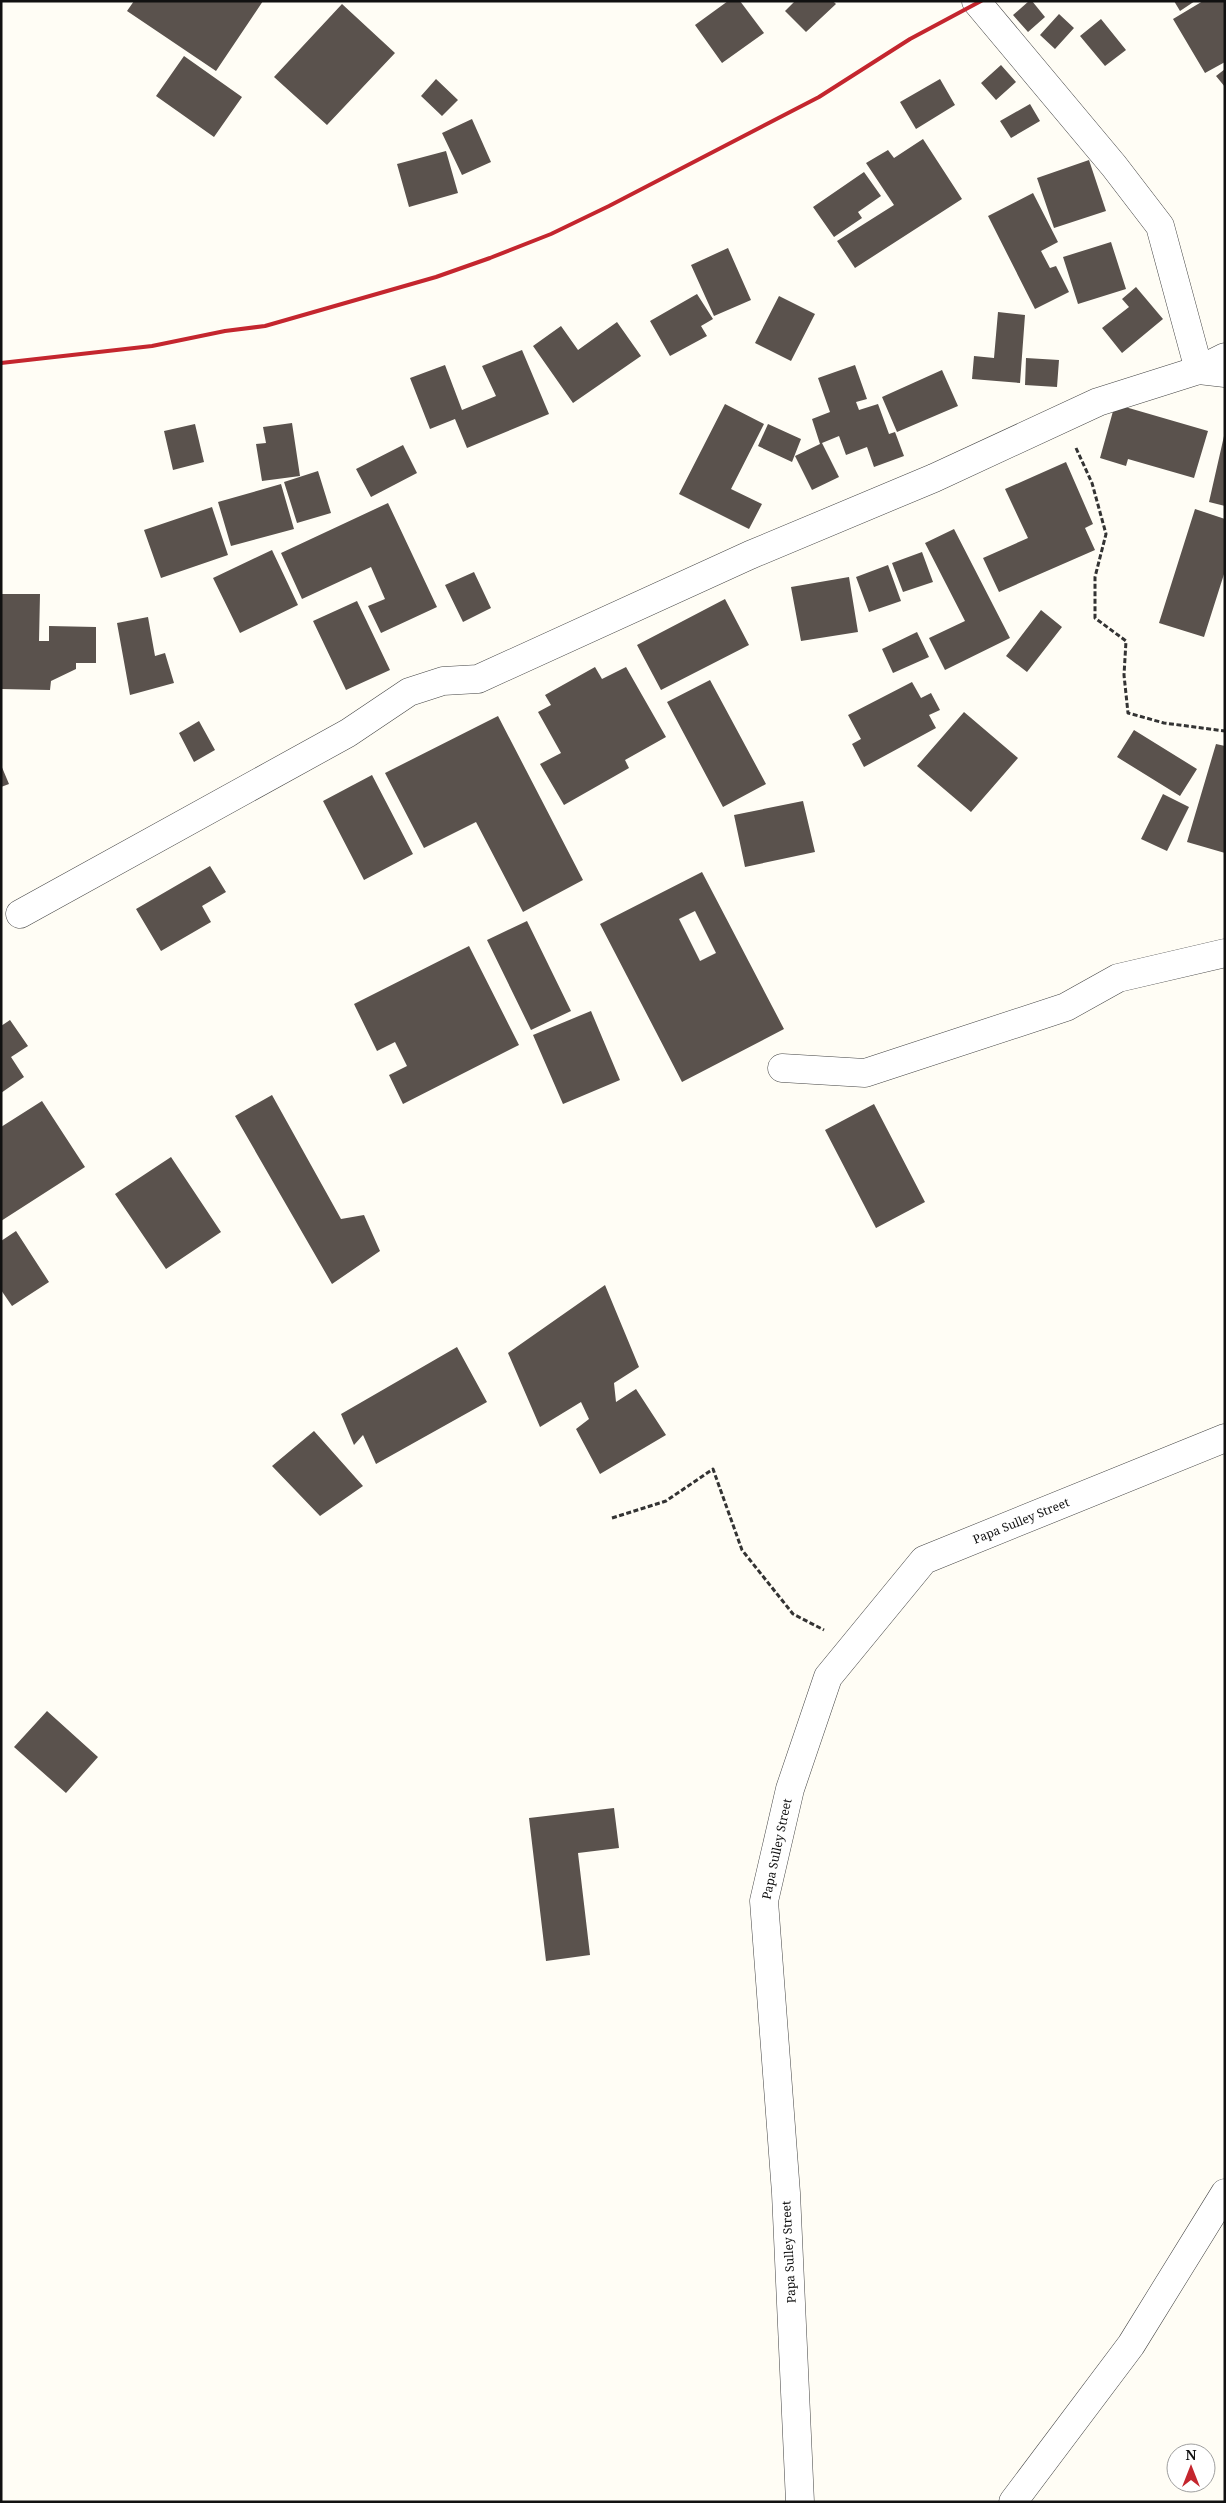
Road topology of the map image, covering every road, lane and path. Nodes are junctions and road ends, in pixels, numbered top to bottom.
1 (976, 1) edge
2 (1225, 357) edge
3 (1212, 372) edge
4 (1067, 416) junction
5 (1225, 731) edge
6 (20, 914) dead end
7 (1225, 953) edge
8 (782, 1068) dead end
9 (1225, 1438) edge
10 (612, 1518) dead end
11 (854, 1645) junction
12 (1223, 2201) edge
13 (800, 2502) edge
14 (1013, 2502) edge

1 - 3 street
2 - 3 street
3 - 4 street
4 - 5 path
4 - 6 street
7 - 8 street
9 - 11 street, Papa Sulley Street
10 - 11 path
11 - 13 street, Papa Sulley Street
12 - 14 street

